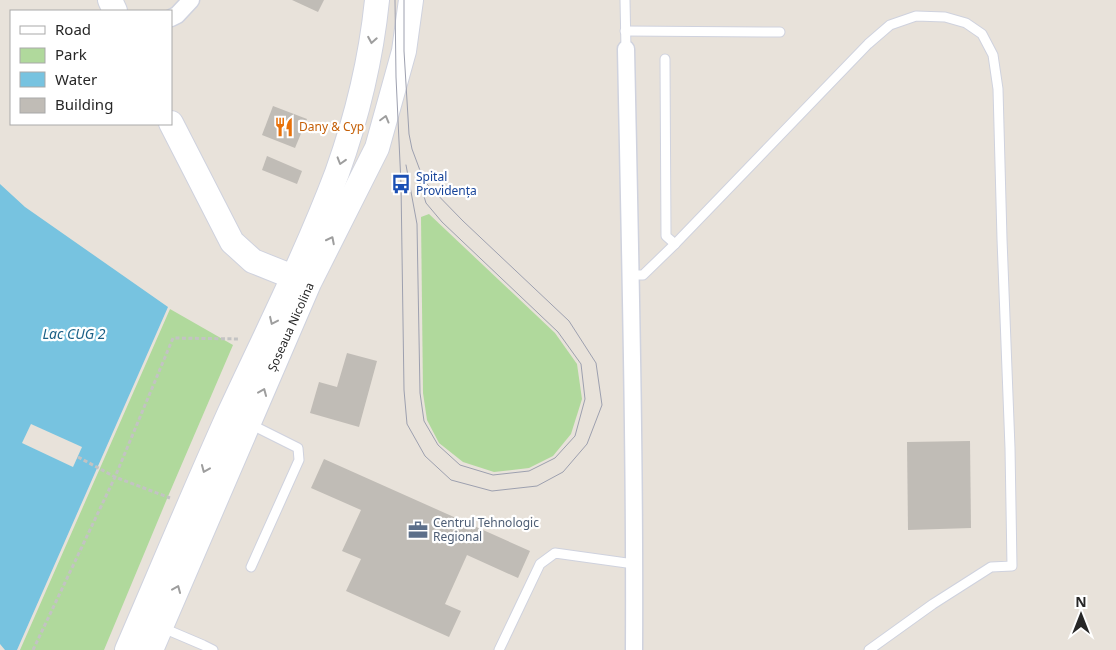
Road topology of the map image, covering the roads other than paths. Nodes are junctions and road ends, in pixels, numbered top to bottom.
1 (191, 0) edge
2 (377, 0) edge
3 (411, 0) edge
4 (625, 0) edge
5 (172, 17) edge
6 (625, 31) junction
7 (780, 32) dead end
8 (626, 49) joint
9 (665, 59) dead end
10 (172, 125) edge
11 (674, 244) junction
12 (630, 275) junction
13 (302, 280) junction
14 (239, 419) junction
15 (634, 564) junction
16 (251, 567) dead end
17 (151, 622) junction
18 (128, 650) edge
19 (151, 650) edge
20 (213, 650) edge
21 (499, 650) edge
22 (634, 650) edge
23 (869, 650) edge

1 - 5 street
2 -> 13 main road, Șoseaua Nicolina
13 -> 3 main road, Șoseaua Nicolina
4 - 6 lane
6 - 7 lane
6 - 8 lane
8 - 12 street
9 - 11 lane
10 - 13 main road
11 - 12 lane
11 - 23 lane
12 - 15 street
13 - 14 main road, Șoseaua Nicolina
14 - 16 lane
14 - 17 main road, Șoseaua Nicolina
15 - 21 lane
15 - 22 street
17 - 18 main road, Șoseaua Nicolina
17 - 19 main road, Șoseaua Nicolina
17 - 20 lane

